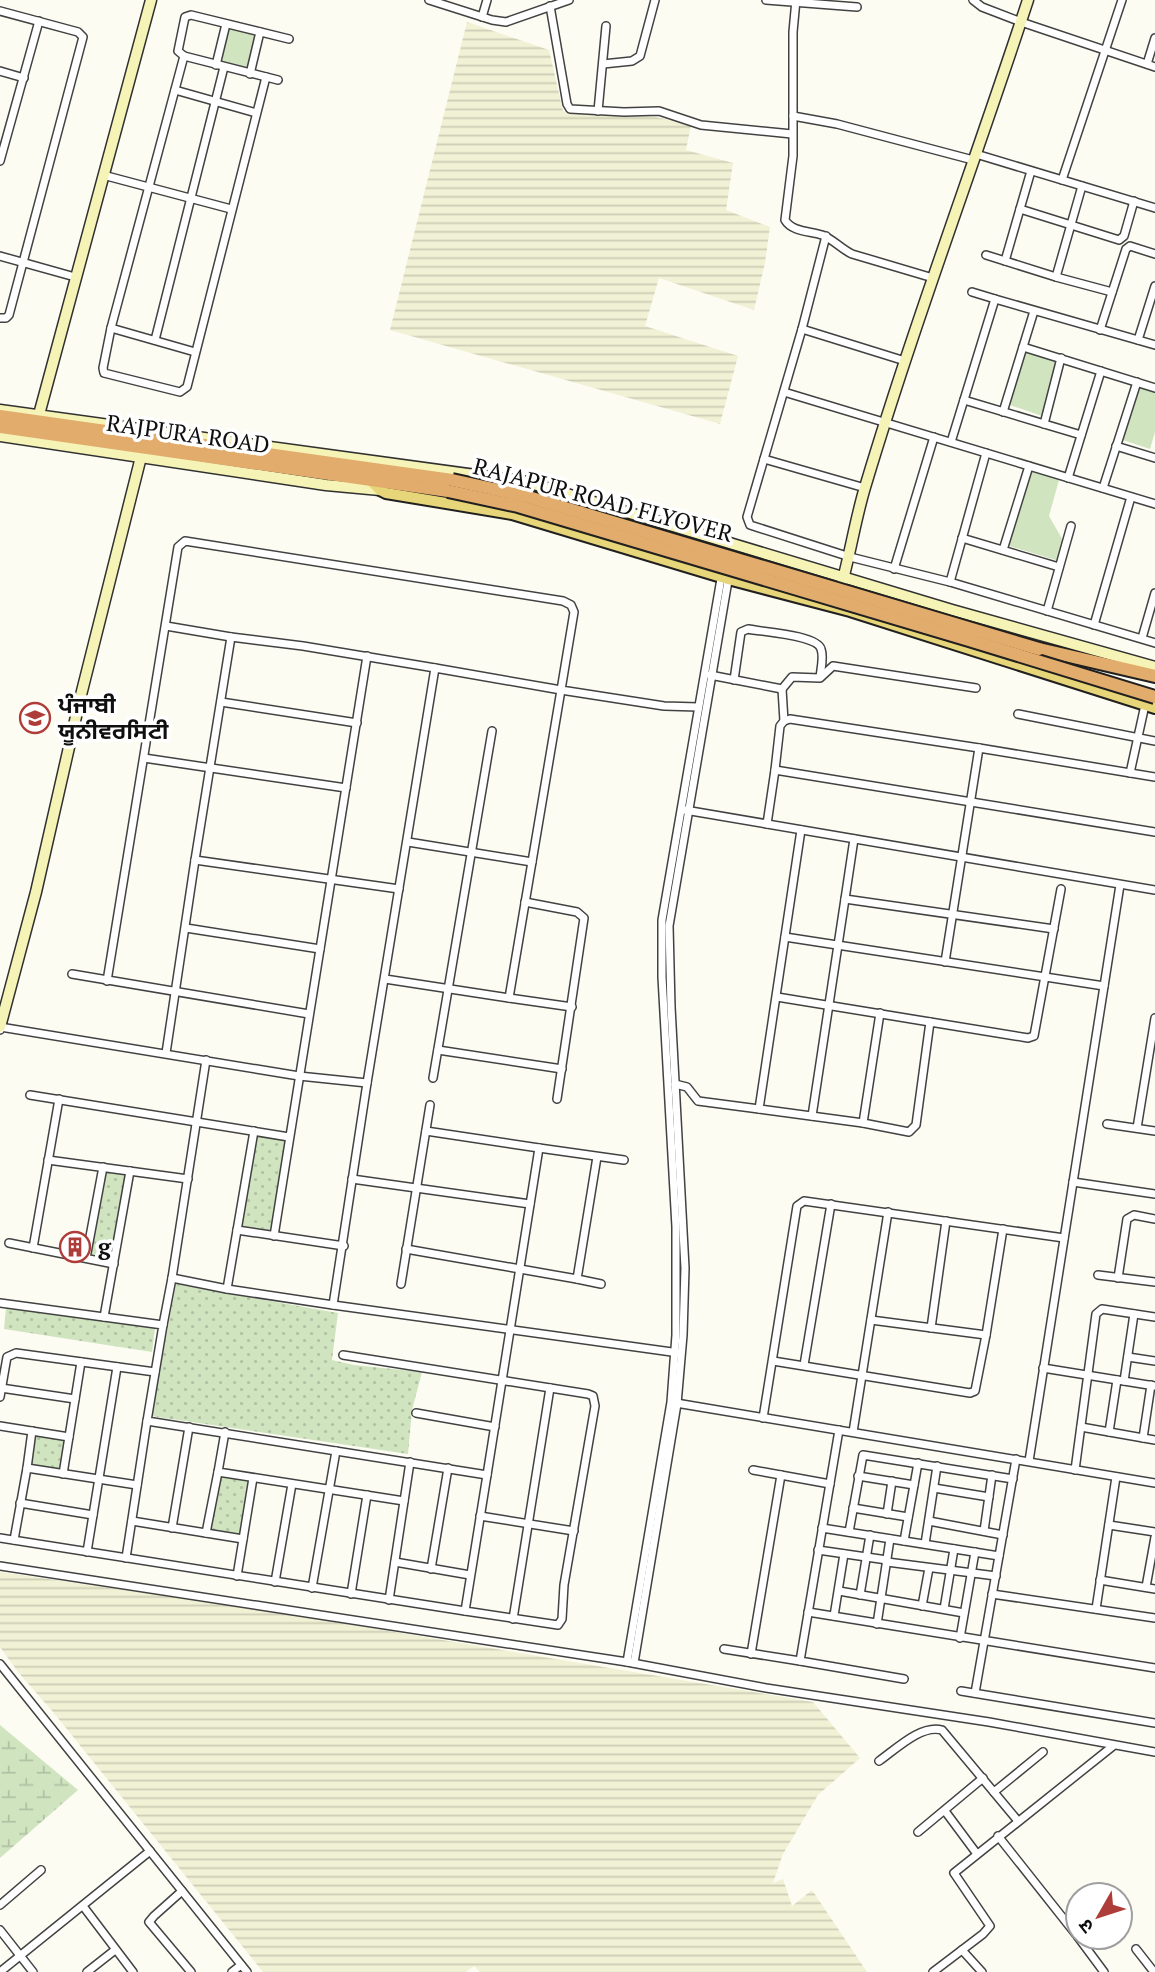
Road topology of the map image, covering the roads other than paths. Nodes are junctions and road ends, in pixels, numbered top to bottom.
1 (152, 0) edge
2 (429, 0) edge
3 (487, 0) edge
4 (569, 0) edge
5 (655, 0) edge
6 (766, 0) edge
7 (973, 0) edge
8 (1028, 0) edge
9 (1122, 0) edge
10 (796, 1) edge
11 (550, 6) junction
12 (857, 7) dead end
13 (0, 11) edge
14 (482, 17) junction
15 (39, 21) junction
16 (1021, 22) junction
17 (226, 24) junction
18 (606, 26) dead end
19 (260, 32) junction
20 (1155, 38) edge
21 (289, 39) dead end
22 (1105, 50) junction
23 (184, 56) junction
24 (603, 64) junction
25 (1151, 65) edge
26 (220, 66) junction
27 (0, 71) edge
28 (250, 74) junction
29 (24, 78) junction
30 (265, 78) junction
31 (278, 80) dead end
32 (175, 90) junction
33 (215, 101) junction
34 (598, 111) junction
35 (256, 113) junction
36 (793, 116) junction
37 (0, 127) edge
38 (9, 129) junction
39 (792, 134) junction
40 (975, 157) junction
41 (0, 161) edge
42 (1031, 171) junction
43 (103, 175) junction
44 (1062, 180) junction
45 (1082, 186) junction
46 (149, 188) junction
47 (189, 198) junction
48 (1134, 201) junction
49 (1155, 208) edge
50 (231, 209) junction
51 (1020, 209) junction
52 (1071, 224) junction
53 (826, 236) junction
54 (1155, 254) edge
55 (986, 255) dead end
56 (0, 256) edge
57 (1005, 261) junction
58 (23, 262) junction
59 (1056, 276) junction
60 (75, 277) junction
61 (933, 278) junction
62 (1155, 286) edge
63 (972, 292) dead end
64 (1112, 292) junction
65 (995, 299) junction
66 (1152, 305) edge
67 (1034, 311) junction
68 (0, 318) edge
69 (111, 328) junction
70 (802, 329) junction
71 (1100, 330) junction
72 (155, 340) junction
73 (1138, 340) junction
74 (1155, 345) edge
75 (1023, 347) junction
76 (195, 352) junction
77 (1061, 358) junction
78 (905, 361) junction
79 (1101, 371) junction
80 (1137, 382) junction
81 (1155, 387) edge
82 (783, 392) junction
83 (964, 400) junction
84 (0, 410) edge
85 (1003, 412) junction
86 (0, 416) edge
87 (886, 422) junction
88 (37, 423) junction
89 (1044, 424) junction
90 (0, 427) edge
91 (1081, 435) junction
92 (0, 436) edge
93 (934, 437) junction
94 (951, 442) junction
95 (1116, 446) junction
96 (1155, 447) edge
97 (144, 448) junction
98 (986, 453) junction
99 (1153, 457) edge
100 (764, 459) junction
101 (1029, 466) junction
102 (1068, 478) junction
103 (375, 485) junction
104 (450, 486) junction
105 (864, 488) junction
106 (1103, 488) junction
107 (1131, 497) junction
108 (1155, 504) edge
109 (1071, 527) dead end
110 (962, 538) junction
111 (732, 545) junction
112 (1003, 551) junction
113 (850, 557) junction
114 (1059, 567) junction
115 (894, 569) junction
116 (725, 576) junction
117 (843, 578) junction
118 (950, 582) junction
119 (1155, 593) edge
120 (836, 607) junction
121 (1047, 611) junction
122 (1094, 625) junction
123 (166, 626) junction
124 (231, 636) junction
125 (1142, 638) junction
126 (1155, 643) edge
127 (368, 656) junction
128 (1155, 667) edge
129 (435, 668) junction
130 (710, 675) junction
131 (1155, 676) edge
132 (820, 678) junction
133 (734, 680) junction
134 (976, 688) dead end
135 (782, 689) junction
136 (561, 690) junction
137 (221, 702) junction
138 (1152, 704) edge
139 (698, 708) junction
140 (1018, 714) dead end
141 (784, 721) junction
142 (357, 723) junction
143 (492, 731) dead end
144 (1137, 737) junction
145 (1155, 741) edge
146 (979, 748) junction
147 (144, 758) junction
148 (210, 767) junction
149 (775, 770) junction
150 (1130, 773) junction
151 (1155, 777) edge
152 (346, 788) junction
153 (970, 801) junction
154 (685, 810) junction
155 (767, 824) junction
156 (801, 830) junction
157 (1155, 832) edge
158 (854, 839) junction
159 (408, 842) junction
160 (472, 852) junction
161 (960, 858) junction
162 (195, 860) junction
163 (532, 862) junction
164 (331, 880) junction
165 (1120, 885) junction
166 (399, 889) junction
167 (1061, 889) dead end
168 (1155, 890) edge
169 (845, 899) junction
170 (525, 902) junction
171 (952, 914) junction
172 (186, 928) junction
173 (1054, 929) junction
174 (785, 937) junction
175 (838, 945) junction
176 (320, 949) junction
177 (945, 962) junction
178 (72, 974) dead end
179 (1046, 977) junction
180 (385, 979) junction
181 (107, 981) junction
182 (1104, 986) junction
183 (449, 989) junction
184 (175, 992) junction
185 (777, 997) junction
186 (509, 998) junction
187 (829, 1005) junction
188 (572, 1007) junction
189 (880, 1013) junction
190 (309, 1014) junction
191 (1155, 1021) edge
192 (930, 1022) junction
193 (0, 1028) edge
194 (438, 1050) junction
195 (166, 1053) junction
196 (206, 1060) junction
197 (562, 1069) junction
198 (1151, 1072) edge
199 (299, 1076) junction
200 (433, 1078) dead end
201 (367, 1083) junction
202 (676, 1084) junction
203 (30, 1095) dead end
204 (59, 1099) junction
205 (557, 1099) dead end
206 (430, 1105) dead end
207 (759, 1109) junction
208 (812, 1116) junction
209 (197, 1121) junction
210 (863, 1123) junction
211 (1107, 1124) dead end
212 (1137, 1128) junction
213 (254, 1131) junction
214 (426, 1131) junction
215 (1155, 1131) edge
216 (289, 1137) junction
217 (538, 1149) junction
218 (597, 1157) junction
219 (48, 1160) junction
220 (624, 1160) dead end
221 (103, 1167) junction
222 (130, 1171) junction
223 (188, 1179) junction
224 (352, 1179) junction
225 (1073, 1182) junction
226 (416, 1188) junction
227 (1155, 1194) edge
228 (831, 1204) junction
229 (530, 1205) junction
230 (888, 1212) junction
231 (1155, 1219) edge
232 (946, 1221) junction
233 (1003, 1229) junction
234 (237, 1230) junction
235 (274, 1236) junction
236 (1064, 1238) junction
237 (9, 1243) dead end
238 (344, 1246) junction
239 (33, 1248) junction
240 (407, 1249) junction
241 (86, 1258) junction
242 (114, 1264) junction
243 (519, 1269) junction
244 (1098, 1275) dead end
245 (172, 1278) junction
246 (1118, 1278) junction
247 (578, 1279) junction
248 (1155, 1282) edge
249 (401, 1284) dead end
250 (601, 1284) dead end
251 (227, 1289) junction
252 (0, 1303) edge
253 (333, 1305) junction
254 (1134, 1314) junction
255 (104, 1317) junction
256 (1155, 1317) edge
257 (871, 1320) junction
258 (163, 1325) junction
259 (931, 1328) junction
260 (510, 1329) junction
261 (986, 1335) junction
262 (678, 1353) junction
263 (343, 1355) dead end
264 (1128, 1357) junction
265 (773, 1360) junction
266 (1155, 1361) edge
267 (80, 1362) junction
268 (804, 1365) junction
269 (117, 1367) junction
270 (1043, 1368) junction
271 (155, 1372) junction
272 (862, 1374) junction
273 (1089, 1376) junction
274 (502, 1379) junction
275 (1121, 1381) junction
276 (1153, 1386) edge
277 (550, 1388) junction
278 (1, 1393) edge
279 (75, 1399) junction
280 (674, 1403) junction
281 (416, 1413) dead end
282 (763, 1418) junction
283 (147, 1421) junction
284 (0, 1426) edge
285 (189, 1427) junction
286 (495, 1427) junction
287 (1081, 1427) junction
288 (839, 1430) junction
289 (32, 1432) junction
290 (225, 1432) junction
291 (853, 1432) junction
292 (1109, 1432) junction
293 (69, 1437) junction
294 (1143, 1438) junction
295 (1155, 1440) edge
296 (336, 1451) junction
297 (1016, 1459) junction
298 (1029, 1461) junction
299 (410, 1462) junction
300 (918, 1463) junction
301 (937, 1466) junction
302 (27, 1468) junction
303 (448, 1468) junction
304 (1075, 1469) junction
305 (754, 1470) dead end
306 (218, 1472) junction
307 (63, 1474) junction
308 (487, 1475) junction
309 (781, 1475) junction
310 (992, 1475) junction
311 (858, 1476) junction
312 (1116, 1477) junction
313 (253, 1478) junction
314 (99, 1479) junction
315 (1013, 1479) junction
316 (892, 1482) junction
317 (1155, 1483) edge
318 (292, 1484) junction
319 (830, 1484) junction
320 (137, 1485) junction
321 (914, 1485) junction
322 (934, 1488) junction
323 (329, 1490) junction
324 (367, 1495) junction
325 (989, 1497) junction
326 (404, 1501) junction
327 (20, 1503) junction
328 (853, 1508) junction
329 (887, 1514) junction
330 (93, 1516) junction
331 (480, 1516) junction
332 (908, 1517) junction
333 (132, 1521) junction
334 (929, 1521) junction
335 (529, 1524) junction
336 (1109, 1525) junction
337 (172, 1528) junction
338 (822, 1528) junction
339 (573, 1531) junction
340 (984, 1531) junction
341 (849, 1532) junction
342 (206, 1533) junction
343 (1155, 1534) edge
344 (870, 1535) junction
345 (1003, 1535) junction
346 (0, 1538) edge
347 (243, 1539) junction
348 (890, 1539) junction
349 (14, 1540) junction
350 (904, 1541) junction
351 (925, 1544) junction
352 (954, 1549) junction
353 (818, 1550) junction
354 (87, 1552) junction
355 (975, 1552) junction
356 (845, 1554) junction
357 (999, 1556) junction
358 (866, 1557) junction
359 (126, 1558) junction
360 (887, 1561) junction
361 (395, 1562) junction
362 (0, 1566) edge
363 (929, 1568) junction
364 (431, 1569) junction
365 (950, 1571) junction
366 (971, 1572) junction
367 (237, 1576) junction
368 (470, 1576) junction
369 (996, 1576) junction
370 (1100, 1580) junction
371 (275, 1582) junction
372 (312, 1588) junction
373 (1151, 1588) edge
374 (838, 1591) junction
375 (351, 1594) junction
376 (992, 1594) junction
377 (860, 1595) junction
378 (881, 1598) junction
379 (389, 1600) junction
380 (922, 1606) junction
381 (944, 1609) junction
382 (1096, 1609) junction
383 (464, 1611) junction
384 (808, 1612) junction
385 (964, 1613) junction
386 (834, 1616) junction
387 (1155, 1618) edge
388 (513, 1619) junction
389 (877, 1624) junction
390 (960, 1638) junction
391 (984, 1642) junction
392 (724, 1649) dead end
393 (751, 1654) junction
394 (800, 1661) junction
395 (630, 1663) junction
396 (0, 1664) edge
397 (1155, 1668) edge
398 (904, 1679) dead end
399 (961, 1691) dead end
400 (975, 1693) junction
401 (1155, 1723) edge
402 (1113, 1746) junction
403 (1043, 1752) dead end
404 (1155, 1752) edge
405 (878, 1761) dead end
406 (983, 1778) junction
407 (994, 1792) junction
408 (945, 1811) junction
409 (1018, 1821) junction
410 (918, 1832) dead end
411 (998, 1836) junction
412 (150, 1851) junction
413 (977, 1854) junction
414 (41, 1870) dead end
415 (182, 1891) junction
416 (0, 1905) edge
417 (83, 1906) junction
418 (1064, 1919) edge
419 (0, 1930) edge
420 (1136, 1949) dead end
421 (115, 1950) junction
422 (961, 1950) junction
423 (1088, 1951) edge
424 (20, 1955) junction
425 (244, 1969) edge
426 (0, 1972) edge
427 (33, 1972) edge
428 (87, 1972) edge
429 (133, 1972) edge
430 (191, 1972) edge
431 (232, 1972) edge
432 (933, 1972) edge
433 (982, 1972) edge
434 (1104, 1972) edge
435 (1154, 1972) edge

1 - 43 street
2 - 14 street
3 - 14 street
4 - 11 street
5 - 24 street
6 - 10 street
7 - 16 street
8 - 16 street
9 - 22 street
10 - 12 street
10 - 36 street
11 - 14 street
11 - 34 street
13 - 15 street
15 - 29 street
15 - 58 street
16 - 22 street
16 - 40 street
17 - 19 street
17 - 23 street
17 - 26 street
18 - 24 street
19 - 21 street
19 - 28 street
20 - 25 street
22 - 25 street
22 - 44 street
23 - 26 street
23 - 32 street
24 - 34 street
26 - 28 street
26 - 33 street
27 - 29 street
28 - 30 street
29 - 38 street
30 - 31 street
30 - 35 street
32 - 33 street
32 - 46 street
33 - 35 street
33 - 47 street
34 - 39 street
35 - 50 street
36 - 39 street
36 - 40 street
37 - 38 street
38 - 41 street
39 - 53 street
40 - 42 street
40 - 61 street
42 - 44 street
42 - 51 street
43 - 46 street
43 - 60 street
44 - 45 street
45 - 48 street
45 - 52 street
46 - 47 street
46 - 69 street
47 - 50 street
47 - 72 street
48 - 49 street
48 - 52 street
50 - 76 street
51 - 52 street
51 - 57 street
52 - 59 street
53 - 61 street
53 - 70 street
54 - 64 street
55 - 57 street
56 - 58 street
57 - 59 street
58 - 60 street
58 - 68 street
59 - 64 street
60 - 88 street
61 - 78 street
62 - 66 street
63 - 65 street
64 - 71 street
65 - 67 street
65 - 83 street
66 - 73 street
67 - 71 street
67 - 75 street
69 - 72 street
69 - 76 street
70 - 78 street
70 - 82 street
71 - 73 street
72 - 76 street
73 - 74 street
75 - 77 street
75 - 85 street
77 - 79 street
77 - 89 street
78 - 87 street
79 - 80 street
79 - 91 street
80 - 81 street
80 - 95 street
82 - 87 street
82 - 100 street
83 - 85 street
83 - 94 street
84 - 88 street
85 - 89 street
86 - 88 highway, RAJPURA ROAD
87 - 93 street
87 - 105 street
88 - 90 highway, RAJPURA ROAD
88 - 97 highway, RAJPURA ROAD
88 - 111 street
89 - 91 street
91 - 102 street
92 - 97 street
93 - 94 street
93 - 115 street
94 - 98 street
95 - 99 street
95 - 106 street
96 - 99 street
97 - 103 highway, RAJPURA ROAD
97 - 104 highway, RAJAPUR ROAD FLYOVER
97 - 193 street
98 - 101 street
98 - 110 street
100 - 105 street
100 - 113 street
101 - 102 street
101 - 112 street
102 - 106 street
103 - 104 highway, RAJAPUR ROAD FLYOVER
103 - 116 main road
104 - 131 highway, RAJAPUR ROAD FLYOVER, bridge
104 - 138 highway, RAJAPUR ROAD FLYOVER, bridge
105 - 113 street
106 - 107 street
107 - 108 street
107 - 122 street
109 - 114 street
110 - 112 street
110 - 118 street
111 - 116 street
111 - 117 street
112 - 114 street
113 - 115 street
113 - 117 street
114 - 121 street
115 - 118 street
116 - 120 main road
116 - 130 street
116 - 139 street
117 - 120 street
117 - 128 street
118 - 121 street
119 - 125 street
120 - 138 main road
121 - 122 street
122 - 125 street
123 - 124 street
123 - 136 street
123 - 147 street
124 - 127 street
124 - 137 street
125 - 126 street
127 - 129 street
127 - 142 street
129 - 136 street
129 - 159 street
130 - 133 street
130 - 154 street
132 - 133 street
132 - 134 street
132 - 135 street
133 - 135 street
135 - 141 street
136 - 139 street
136 - 163 street
137 - 142 street
137 - 148 street
138 - 144 street
139 - 154 street
140 - 144 street
141 - 146 street
141 - 149 street
142 - 152 street
143 - 160 street
144 - 145 street
144 - 150 street
146 - 150 street
146 - 153 street
147 - 148 street
147 - 181 street
148 - 152 street
148 - 162 street
149 - 153 street
149 - 155 street
150 - 151 street
152 - 164 street
153 - 157 street
153 - 161 street
154 - 155 street
154 - 202 street
154 - 262 street
155 - 156 street
156 - 158 street
156 - 174 street
158 - 161 street
158 - 169 street
159 - 160 street
159 - 166 street
160 - 163 street
160 - 183 street
161 - 165 street
161 - 171 street
162 - 164 street
162 - 172 street
163 - 170 street
164 - 166 street
164 - 176 street
165 - 168 street
165 - 182 street
166 - 180 street
167 - 173 street
169 - 171 street
169 - 175 street
170 - 186 street
170 - 188 street
171 - 173 street
171 - 177 street
172 - 176 street
172 - 184 street
173 - 179 street
174 - 175 street
174 - 185 street
175 - 177 street
175 - 187 street
176 - 190 street
177 - 179 street
178 - 181 street
179 - 182 street
179 - 192 street
180 - 183 street
180 - 201 street
181 - 184 street
182 - 225 street
183 - 186 street
183 - 194 street
184 - 190 street
184 - 195 street
185 - 187 street
185 - 207 street
186 - 188 street
187 - 189 street
187 - 208 street
188 - 197 street
189 - 192 street
189 - 210 street
190 - 199 street
191 - 198 street
192 - 210 street
193 - 195 street
194 - 197 street
194 - 200 street
195 - 196 street
196 - 199 street
196 - 209 street
197 - 205 street
198 - 212 street
199 - 201 street
199 - 216 street
201 - 224 street
202 - 207 street
202 - 262 street
203 - 204 street
204 - 209 street
204 - 219 street
206 - 214 street
207 - 208 street
208 - 210 street
209 - 213 street
209 - 223 street
211 - 212 street
212 - 215 street
213 - 216 street
213 - 234 street
214 - 217 street
214 - 226 street
216 - 235 street
217 - 218 street
217 - 229 street
218 - 220 street
218 - 247 street
219 - 221 street
219 - 239 street
221 - 222 street
221 - 241 street
222 - 223 street
222 - 242 street
223 - 245 street
224 - 226 street
224 - 238 street
225 - 227 street
225 - 236 street
226 - 229 street
226 - 240 street
228 - 230 street
228 - 265 street
228 - 268 street
229 - 243 street
230 - 232 street
230 - 257 street
231 - 246 street
232 - 233 street
232 - 259 street
233 - 236 street
233 - 261 street
234 - 235 street
234 - 251 street
235 - 238 street
236 - 270 street
237 - 239 street
238 - 253 street
239 - 241 street
240 - 243 street
240 - 249 street
241 - 242 street
242 - 255 street
243 - 247 street
243 - 260 street
244 - 246 street
245 - 251 street
245 - 258 street
246 - 248 street
247 - 250 street
251 - 253 street
252 - 255 street
253 - 260 street
254 - 256 street
254 - 264 street
254 - 273 street
255 - 258 street
257 - 259 street
257 - 272 street
258 - 271 street
259 - 261 street
260 - 262 street
260 - 274 street
261 - 272 street
262 - 280 street
263 - 274 street
264 - 266 street
264 - 275 street
265 - 268 street
265 - 282 street
267 - 269 street
267 - 278 street
267 - 279 street
268 - 272 street
269 - 271 street
269 - 314 street
270 - 273 street
270 - 298 street
271 - 283 street
272 - 291 street
273 - 275 street
273 - 287 street
274 - 277 street
274 - 286 street
275 - 276 street
275 - 292 street
276 - 294 street
277 - 335 street
277 - 339 street
278 - 279 street
279 - 293 street
280 - 282 street
280 - 395 street
281 - 286 street
282 - 288 street
283 - 285 street
283 - 320 street
284 - 289 street
285 - 290 street
285 - 337 street
286 - 308 street
287 - 292 street
287 - 304 street
288 - 291 street
288 - 319 street
289 - 293 street
289 - 302 street
290 - 296 street
290 - 306 street
291 - 297 street
292 - 294 street
293 - 307 street
294 - 295 street
296 - 299 street
296 - 323 street
297 - 298 street
297 - 315 street
298 - 304 street
299 - 303 street
299 - 326 street
300 - 301 street
300 - 311 street
300 - 321 street
301 - 310 street
301 - 322 street
302 - 307 street
302 - 327 street
303 - 308 street
303 - 364 street
304 - 312 street
305 - 309 street
306 - 313 street
306 - 342 street
307 - 314 street
308 - 331 street
309 - 319 street
309 - 393 street
310 - 315 street
310 - 325 street
311 - 316 street
311 - 328 street
312 - 317 street
312 - 336 street
313 - 318 street
313 - 347 street
314 - 320 street
314 - 330 street
315 - 345 street
316 - 321 street
316 - 329 street
318 - 323 street
318 - 371 street
319 - 338 street
320 - 333 street
321 - 332 street
322 - 325 street
322 - 334 street
323 - 324 street
323 - 372 street
324 - 326 street
324 - 375 street
325 - 340 street
326 - 361 street
327 - 330 street
327 - 349 street
328 - 329 street
328 - 341 street
329 - 332 street
330 - 354 street
331 - 335 street
331 - 368 street
332 - 350 street
333 - 337 street
333 - 359 street
334 - 340 street
334 - 351 street
335 - 339 street
335 - 388 street
336 - 343 street
336 - 370 street
337 - 342 street
338 - 341 street
338 - 353 street
339 - 388 street
340 - 345 street
341 - 344 street
342 - 347 street
343 - 373 street
344 - 348 street
344 - 358 street
345 - 357 street
346 - 349 street
347 - 367 street
348 - 350 street
348 - 360 street
349 - 354 street
350 - 351 street
351 - 352 street
352 - 355 street
352 - 365 street
353 - 356 street
353 - 384 street
354 - 359 street
355 - 357 street
355 - 366 street
356 - 358 street
356 - 374 street
357 - 369 street
358 - 360 street
358 - 377 street
359 - 367 street
360 - 363 street
360 - 378 street
361 - 364 street
361 - 379 street
362 - 395 street
363 - 365 street
363 - 380 street
364 - 368 street
365 - 366 street
365 - 381 street
366 - 369 street
366 - 385 street
367 - 371 street
368 - 383 street
369 - 376 street
370 - 373 street
370 - 382 street
371 - 372 street
372 - 375 street
374 - 377 street
374 - 386 street
375 - 379 street
376 - 382 street
376 - 391 street
377 - 378 street
378 - 380 street
378 - 389 street
379 - 383 street
380 - 381 street
381 - 385 street
382 - 387 street
383 - 388 street
384 - 386 street
384 - 394 street
385 - 390 street
386 - 389 street
389 - 390 street
390 - 391 street
391 - 397 street
391 - 400 street
392 - 393 street
393 - 394 street
394 - 398 street
395 - 402 street
396 - 412 street
399 - 400 street
400 - 401 street
402 - 404 street
402 - 409 street
403 - 407 street
405 - 406 street
406 - 407 street
406 - 408 street
407 - 409 street
408 - 410 street
408 - 413 street
409 - 411 street
411 - 413 street
411 - 418 street
412 - 415 street
412 - 417 street
413 - 422 street
414 - 416 street
415 - 425 street
415 - 430 street
417 - 421 street
417 - 424 street
419 - 424 street
420 - 435 street
421 - 428 street
421 - 429 street
422 - 432 street
422 - 433 street
423 - 434 street
424 - 426 street
424 - 427 street
425 - 431 street

